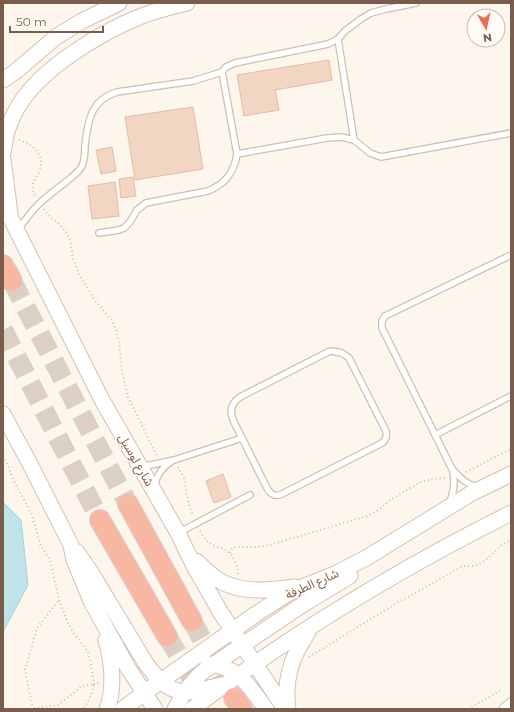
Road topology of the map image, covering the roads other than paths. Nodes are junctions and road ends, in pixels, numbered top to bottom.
1 (120, 3) edge
2 (187, 3) edge
3 (416, 3) edge
4 (338, 39) junction
5 (222, 72) junction
6 (3, 80) edge
7 (511, 133) edge
8 (354, 140) junction
9 (3, 152) edge
10 (237, 154) junction
11 (3, 159) edge
12 (3, 203) edge
13 (10, 217) junction
14 (17, 230) junction
15 (100, 233) dead end
16 (511, 255) edge
17 (511, 396) edge
18 (3, 414) edge
19 (435, 435) junction
20 (242, 438) junction
21 (174, 460) junction
22 (140, 467) junction
23 (511, 474) edge
24 (456, 477) junction
25 (483, 488) junction
26 (153, 490) junction
27 (250, 495) dead end
28 (128, 504) tunnel mouth
29 (444, 511) junction
30 (511, 513) edge
31 (100, 520) tunnel mouth
32 (178, 533) junction
33 (391, 543) junction
34 (71, 545) junction
35 (188, 554) junction
36 (302, 587) junction
37 (221, 613) junction
38 (100, 618) junction
39 (192, 621) tunnel mouth
40 (310, 627) junction
41 (233, 630) junction
42 (167, 636) tunnel mouth
43 (218, 641) junction
44 (242, 645) junction
45 (185, 664) junction
46 (207, 664) junction
47 (255, 664) junction
48 (238, 675) junction
49 (173, 688) junction
50 (144, 693) junction
51 (234, 697) edge
52 (511, 704) edge
53 (154, 708) edge
54 (107, 709) edge
55 (123, 709) edge
56 (175, 709) edge
57 (192, 709) edge
58 (266, 709) edge
59 (285, 709) edge
60 (288, 709) edge
61 (505, 709) edge

1 - 6 main road
2 - 9 main road
3 - 4 lane
4 - 5 lane
4 - 8 lane
5 - 10 lane
5 - 14 lane
7 - 8 lane
8 - 10 lane
10 - 15 lane
11 - 13 main road
12 - 13 main road, شارع لوسيل
13 - 14 main road, شارع لوسيل
14 - 22 main road, شارع لوسيل
16 - 19 lane
17 - 19 lane
18 - 34 main road
19 - 24 lane
20 - 20 lane
20 - 21 lane
21 - 22 lane
21 - 26 lane
22 - 26 main road, شارع لوسيل
23 - 25 main road, شارع الطرفة
24 - 25 lane
24 - 29 lane
25 - 29 main road, شارع الطرفة
26 - 32 main road, شارع لوسيل
27 - 32 lane
28 - 39 highway
29 - 33 main road, شارع الطرفة
30 - 40 main road
31 - 42 highway
32 - 35 main road, شارع لوسيل
33 - 36 main road, شارع الطرفة
33 - 44 main road
34 - 38 main road
34 - 49 main road
35 - 36 main road
35 - 37 main road, شارع لوسيل
36 - 41 main road, شارع الطرفة
37 - 41 main road, شارع لوسيل
37 - 43 main road
38 - 50 main road
38 - 54 main road
40 - 47 main road
40 - 60 main road
41 - 43 main road, شارع الطرفة
41 - 44 main road, شارع لوسيل
43 - 45 main road, شارع الطرفة
43 - 46 main road
44 - 46 main road
44 - 47 main road, شارع لوسيل
45 - 46 main road
45 - 49 main road, شارع الطرفة
46 - 48 main road
46 - 49 main road
47 - 48 main road
47 - 59 main road, شارع لوسيل
48 - 51 main road
48 - 58 main road
49 - 50 main road, شارع الطرفة
49 - 51 main road
49 - 53 main road
49 - 56 main road
50 - 53 main road
50 - 55 main road, شارع الطرفة
51 - 57 main road
52 - 61 street

